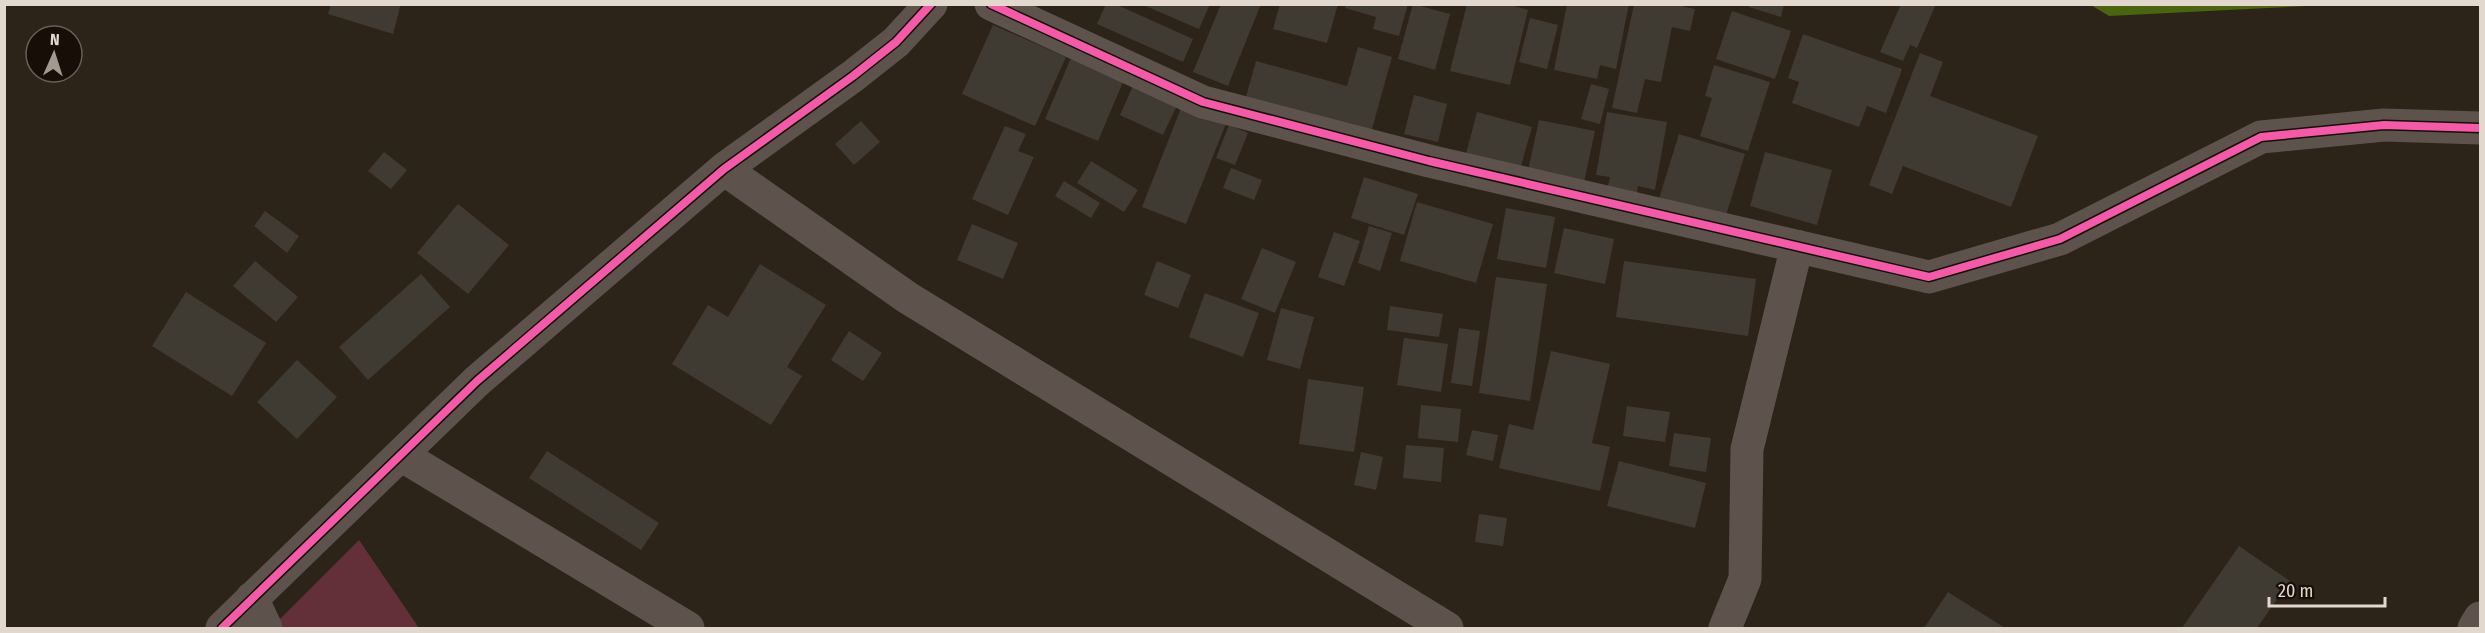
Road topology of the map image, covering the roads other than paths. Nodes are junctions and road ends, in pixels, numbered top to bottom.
1 (931, 4) edge
2 (991, 4) edge
3 (2481, 128) edge
4 (724, 169) junction
5 (1797, 246) junction
6 (401, 454) junction
7 (252, 598) junction
8 (2481, 618) edge
9 (222, 628) edge
10 (266, 628) edge
11 (688, 628) edge
12 (1448, 628) edge
13 (1725, 628) edge
14 (2474, 628) edge

1 - 4 street
2 - 5 street
3 - 5 street
4 - 6 street
4 - 12 street
5 - 13 street
6 - 7 street
6 - 11 street
7 - 9 street
7 - 10 street
8 - 14 street

